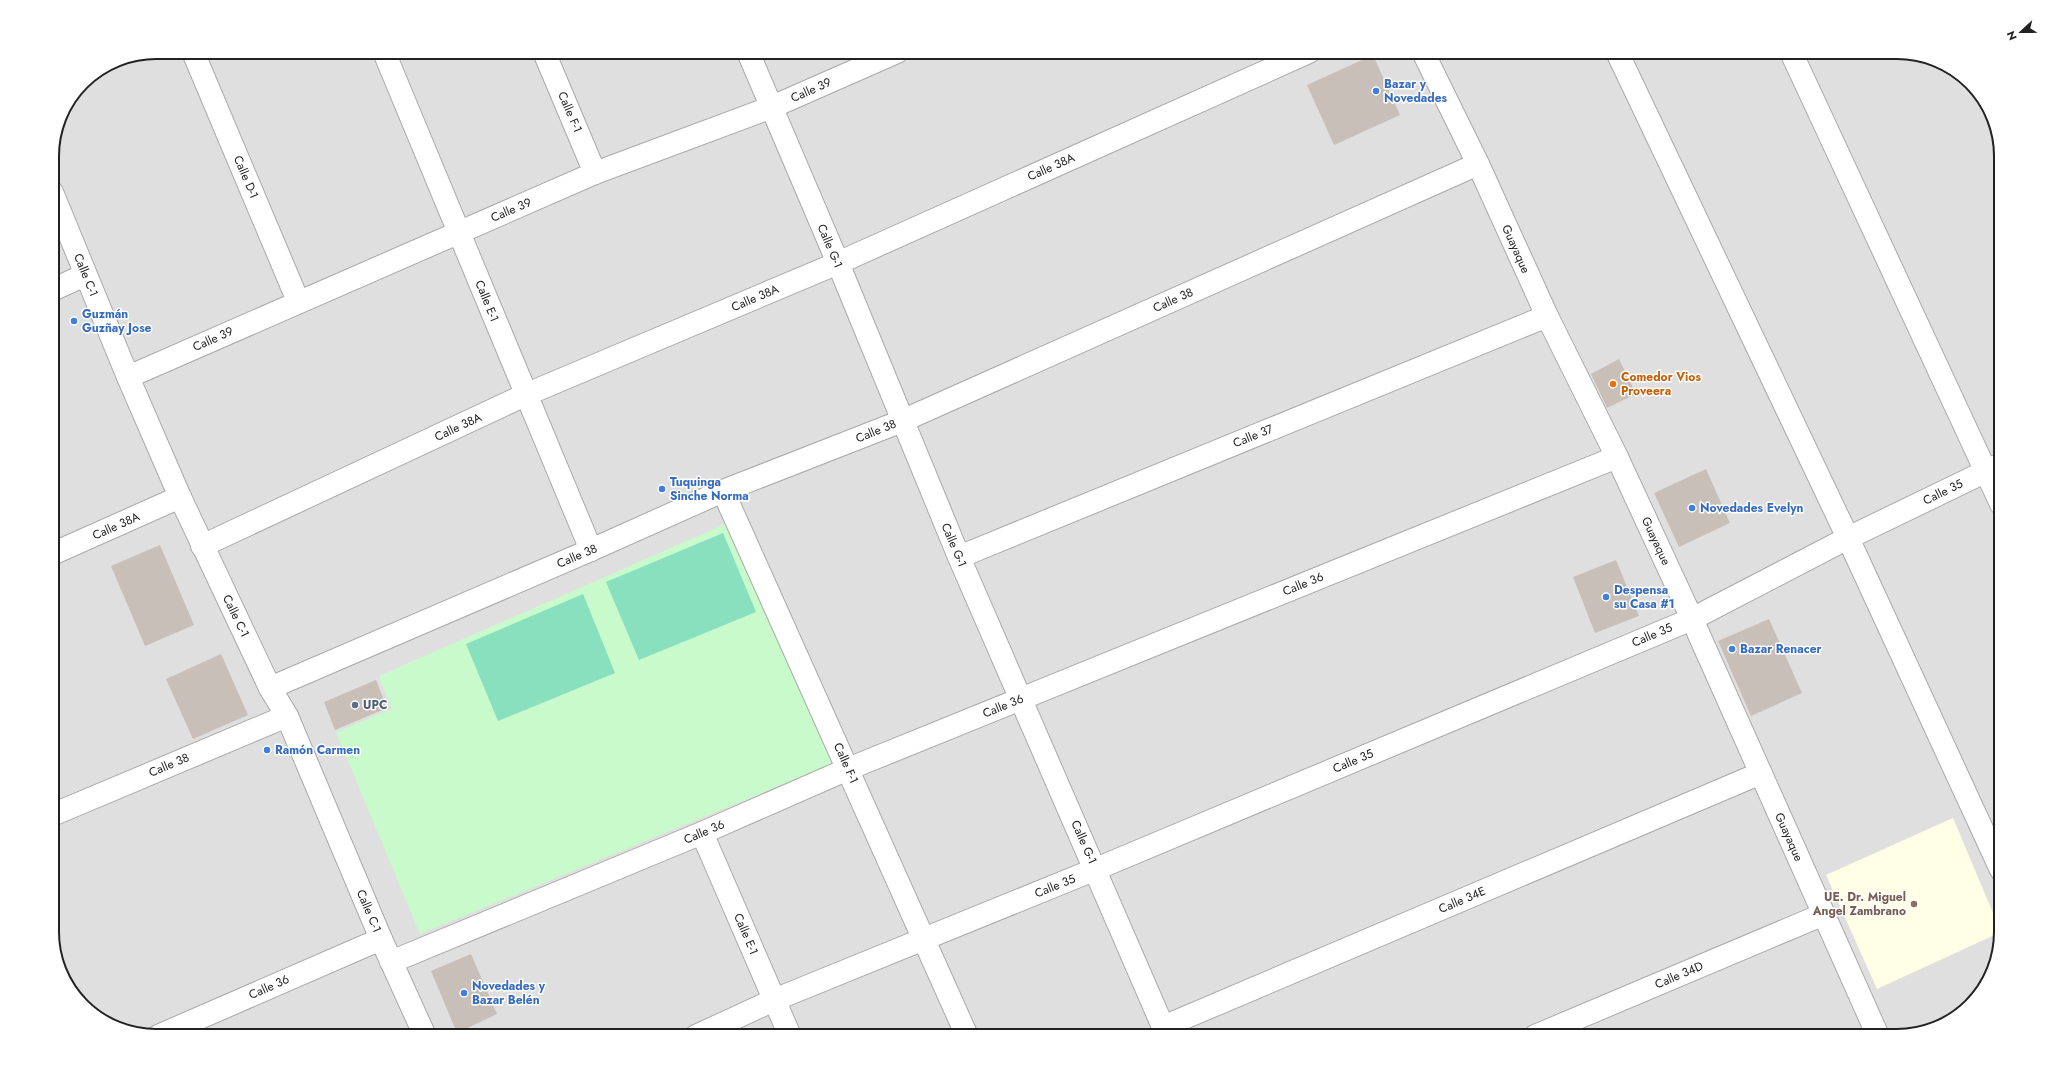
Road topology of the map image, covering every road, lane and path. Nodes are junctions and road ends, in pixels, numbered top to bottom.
1 (196, 59) edge
2 (387, 59) edge
3 (547, 59) edge
4 (751, 59) edge
5 (881, 59) edge
6 (1293, 59) edge
7 (1426, 59) edge
8 (1620, 59) edge
9 (1794, 59) edge
10 (772, 107) junction
11 (1478, 164) junction
12 (595, 173) junction
13 (59, 210) edge
14 (459, 232) junction
15 (838, 263) junction
16 (85, 275) junction
17 (59, 287) edge
18 (298, 301) junction
19 (1547, 316) junction
20 (128, 377) junction
21 (525, 395) junction
22 (902, 420) junction
23 (1617, 457) junction
24 (1993, 468) edge
25 (723, 491) junction
26 (180, 497) junction
27 (1848, 538) junction
28 (202, 546) junction
29 (591, 550) junction
30 (59, 551) edge
31 (959, 557) junction
32 (1692, 618) junction
33 (270, 688) junction
34 (1020, 699) junction
35 (287, 716) junction
36 (848, 769) junction
37 (1761, 773) junction
38 (59, 812) edge
39 (702, 833) junction
40 (1994, 855) edge
41 (1096, 869) junction
42 (1824, 914) junction
43 (381, 939) junction
44 (925, 939) junction
45 (391, 962) junction
46 (774, 1000) junction
47 (174, 1029) edge
48 (422, 1029) edge
49 (711, 1029) edge
50 (787, 1029) edge
51 (964, 1029) edge
52 (1164, 1029) edge
53 (1170, 1029) edge
54 (1552, 1029) edge
55 (1875, 1029) edge

1 - 18 street, Calle D-1
2 - 14 street, Calle E-1
3 - 12 street, Calle F-1
4 - 10 street, Calle G-1
5 - 10 street, Calle 39
6 - 15 street, Calle 38A
7 - 11 street, Guayaque
8 - 27 street
9 - 24 street
10 - 12 street, Calle 39
10 - 15 street, Calle G-1
11 - 19 street, Guayaque
11 - 22 street, Calle 38
12 - 14 street, Calle 39
13 - 16 street, Calle C-1
14 - 18 street, Calle 39
14 - 21 street, Calle E-1
15 - 21 street, Calle 38A
15 - 22 street, Calle G-1
16 - 17 street
16 - 20 street, Calle C-1
18 - 20 street, Calle 39
19 - 23 street, Guayaque
19 - 31 street, Calle 37
20 - 26 street, Calle C-1
21 - 28 street, Calle 38A
21 - 29 street, Calle E-1
22 - 25 street, Calle 38
22 - 31 street, Calle G-1
23 - 32 street, Guayaque
23 - 34 street, Calle 36
24 - 27 street, Calle 35
25 - 29 street, Calle 38
25 - 36 street, Calle F-1
26 - 28 street, Calle C-1
26 - 30 street, Calle 38A
27 - 32 street, Calle 35
27 - 40 street
28 - 33 street, Calle C-1
29 - 33 street, Calle 38
31 - 34 street, Calle G-1
32 - 37 street, Guayaque
32 - 41 street, Calle 35
33 - 35 street, Calle C-1
34 - 36 street, Calle 36
34 - 41 street, Calle G-1
35 - 38 street, Calle 38
35 - 43 street, Calle C-1
36 - 39 street, Calle 36
36 - 44 street, Calle F-1
37 - 42 street, Guayaque
37 - 53 street, Calle 34E
39 - 45 street, Calle 36
39 - 46 street, Calle E-1
41 - 44 street, Calle 35
41 - 52 street, Calle G-1
42 - 54 street, Calle 34D
42 - 55 street, Guayaque
43 - 45 street, Calle C-1
43 - 47 street, Calle 36
44 - 46 street, Calle 35
44 - 51 street, Calle F-1
45 - 48 street, Calle C-1
46 - 49 street, Calle 35
46 - 50 street, Calle E-1

